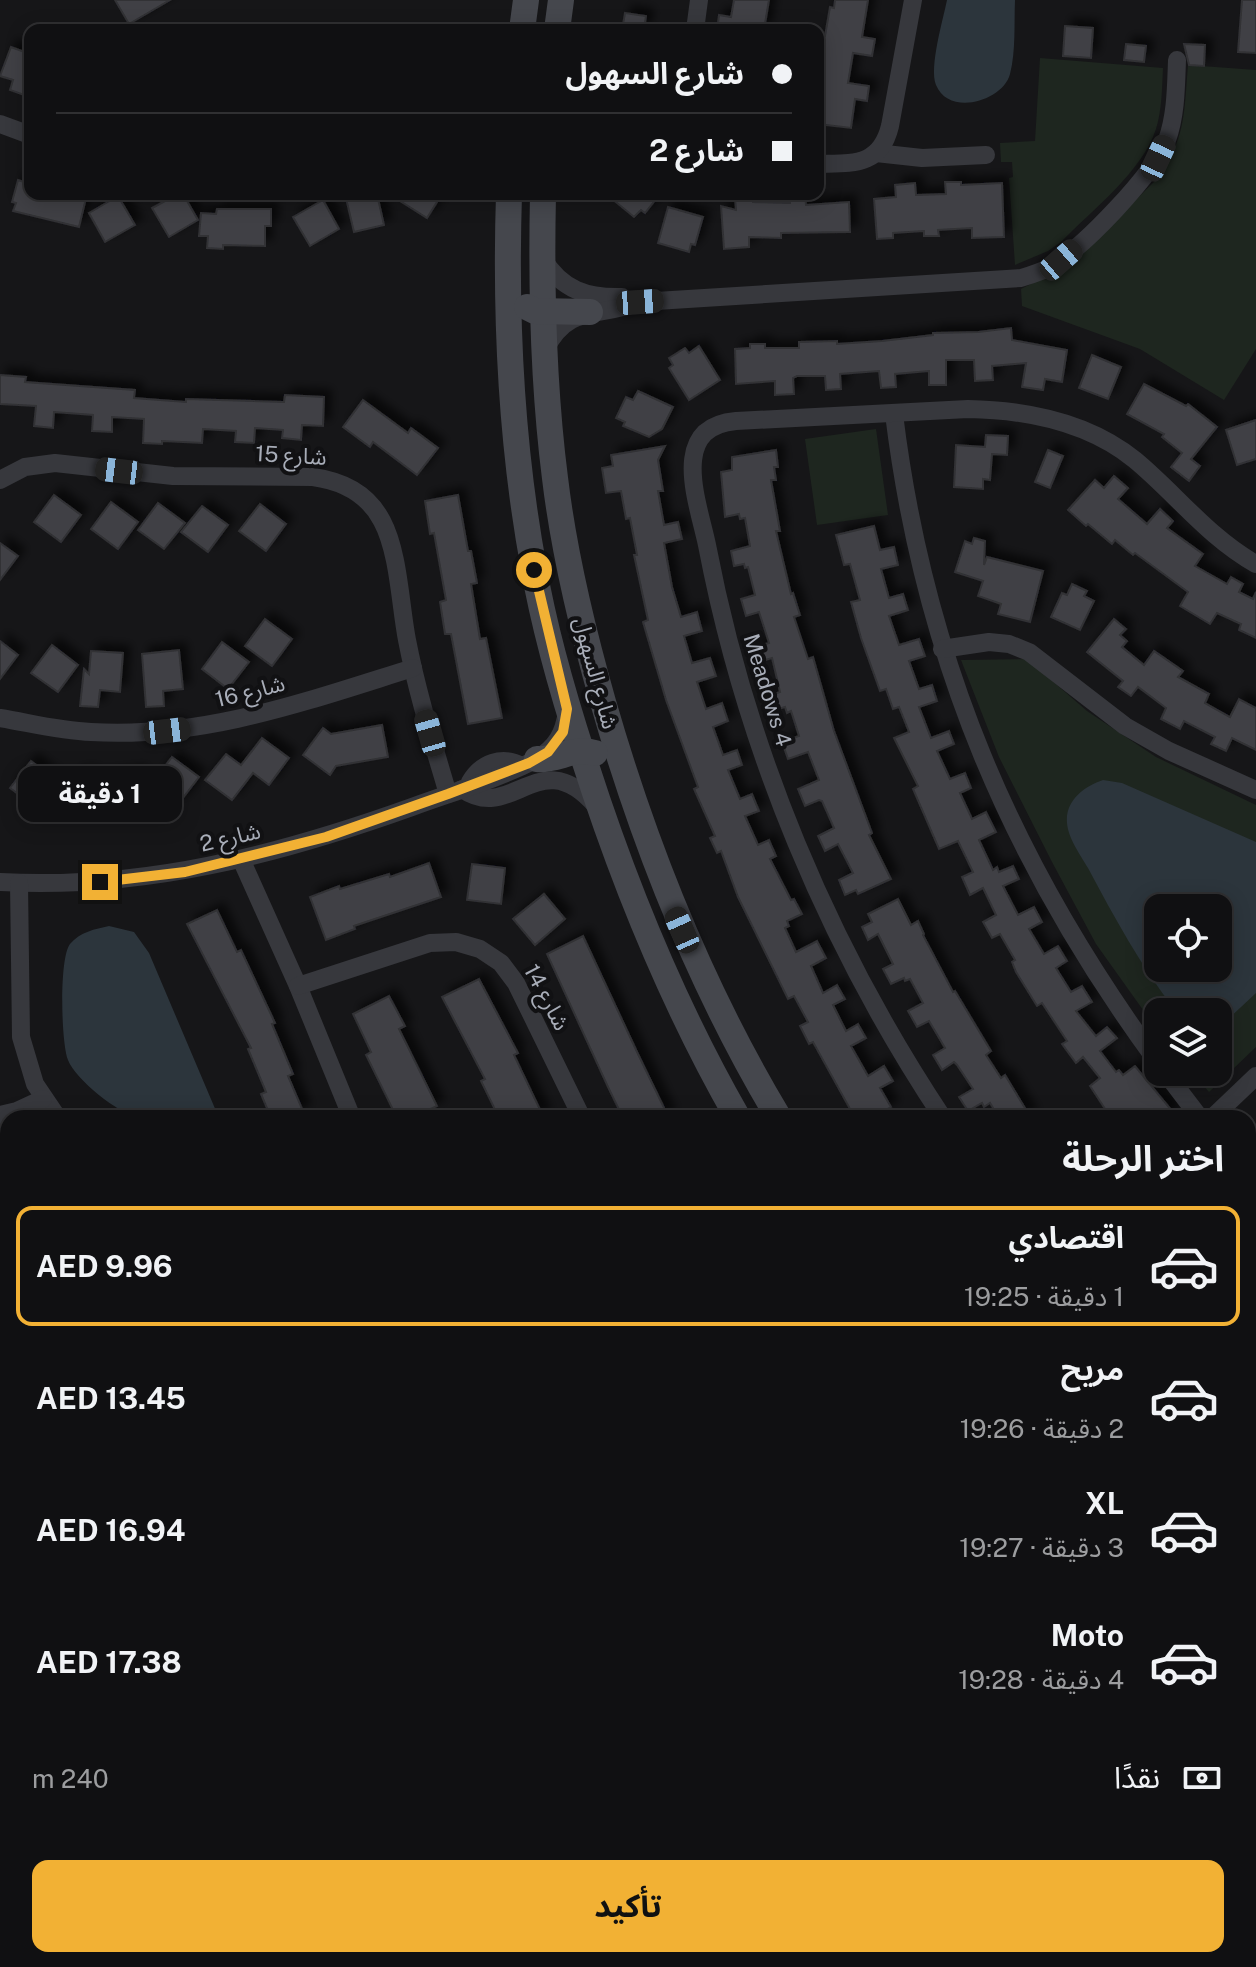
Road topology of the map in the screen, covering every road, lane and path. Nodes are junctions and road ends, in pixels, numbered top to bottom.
1 (526, 0) edge
2 (561, 0) edge
3 (699, 0) edge
4 (913, 0) edge
5 (523, 24) edge
6 (558, 24) edge
7 (696, 24) edge
8 (1177, 60) dead end
9 (0, 124) edge
10 (24, 133) edge
11 (876, 153) junction
12 (986, 155) dead end
13 (824, 164) edge
14 (512, 200) edge
15 (513, 200) edge
16 (543, 200) edge
17 (543, 259) junction
18 (640, 302) junction
19 (543, 311) junction
20 (590, 312) junction
21 (545, 350) junction
22 (894, 414) junction
23 (0, 480) edge
24 (1256, 564) edge
25 (942, 649) junction
26 (413, 668) junction
27 (567, 709) junction
28 (0, 718) edge
29 (581, 750) junction
30 (531, 768) junction
31 (459, 790) junction
32 (1256, 790) edge
33 (600, 811) junction
34 (241, 859) junction
35 (0, 882) edge
36 (19, 883) junction
37 (673, 909) junction
38 (298, 986) junction
39 (1144, 1042) edge
40 (1256, 1076) edge
41 (1176, 1086) edge
42 (43, 1099) junction
43 (19, 1110) edge
44 (52, 1110) edge
45 (349, 1110) edge
46 (578, 1110) edge
47 (734, 1110) edge
48 (775, 1110) edge
49 (938, 1110) edge
50 (1194, 1110) edge
51 (1220, 1110) edge

1 - 5 main road
2 - 6 main road
3 - 7 street
4 - 11 street
8 - 18 street
9 - 10 street
11 - 12 street
11 - 13 street
14 - 27 main road, شارع السهول
15 - 19 main road
16 - 17 main road, شارع السهول
17 - 18 street
17 - 19 main road, شارع السهول
18 - 20 street
19 - 20 main road
19 - 21 main road, شارع السهول
20 - 21 street
21 - 37 main road, شارع السهول
22 - 24 street, Meadows 4
22 - 25 street
22 - 49 street, Meadows 4
23 - 26 street, شارع 15
25 - 32 street
25 - 39 street
26 - 28 street, شارع 16
26 - 31 street, شارع 15
27 - 29 main road, شارع السهول
27 - 30 street
29 - 30 main road
29 - 33 main road, شارع السهول
29 - 37 main road
30 - 31 street
30 - 31 street
30 - 33 street
31 - 34 street, شارع 2
33 - 47 main road, شارع السهول
34 - 36 street, شارع 2
34 - 38 street
35 - 36 street, شارع 2
36 - 42 street
37 - 48 main road, شارع السهول
38 - 45 street
38 - 46 street, شارع 14
40 - 51 street
41 - 50 street
42 - 43 street
42 - 44 street

